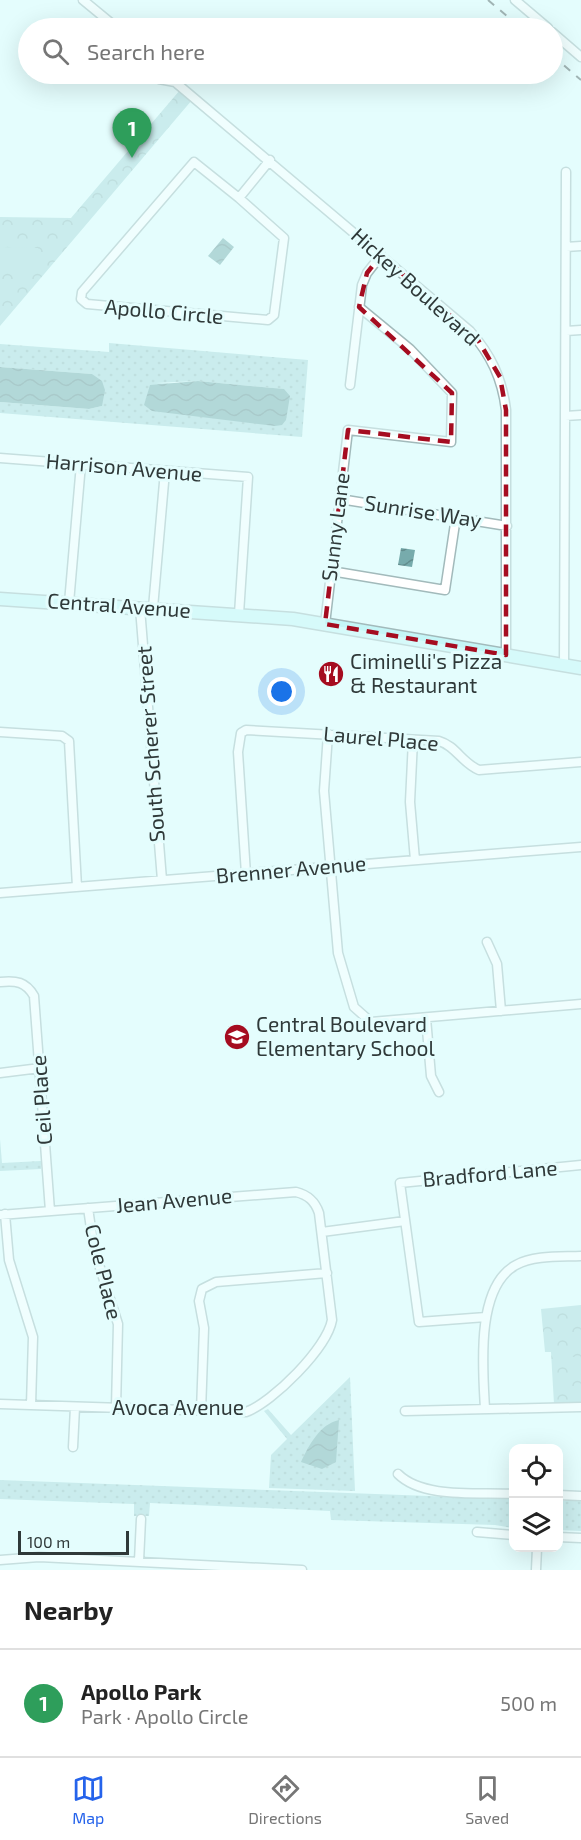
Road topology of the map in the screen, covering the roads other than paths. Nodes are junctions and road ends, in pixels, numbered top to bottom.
1 (82, 0) edge
2 (515, 0) edge
3 (104, 18) edge
4 (536, 18) edge
5 (563, 41) edge
6 (581, 57) edge
7 (177, 84) edge
8 (270, 160) junction
9 (567, 172) dead end
10 (239, 198) junction
11 (581, 246) edge
12 (566, 247) junction
13 (381, 255) junction
14 (359, 307) junction
15 (581, 330) edge
16 (566, 331) junction
17 (350, 385) dead end
18 (581, 415) edge
19 (565, 416) junction
20 (0, 458) edge
21 (81, 464) junction
22 (165, 471) junction
23 (340, 499) junction
24 (456, 517) junction
25 (507, 526) junction
26 (331, 571) junction
27 (0, 599) edge
28 (69, 603) junction
29 (149, 605) junction
30 (239, 614) junction
31 (325, 624) junction
32 (506, 655) junction
33 (564, 665) junction
34 (581, 668) edge
35 (0, 732) edge
36 (328, 734) junction
37 (413, 740) junction
38 (581, 762) edge
39 (581, 847) edge
40 (415, 860) junction
41 (330, 867) junction
42 (246, 874) junction
43 (162, 880) junction
44 (77, 887) junction
45 (0, 893) edge
46 (487, 942) dead end
47 (0, 982) edge
48 (581, 1004) edge
49 (501, 1011) junction
50 (426, 1018) junction
51 (40, 1068) junction
52 (0, 1073) edge
53 (439, 1092) dead end
54 (581, 1165) edge
55 (88, 1208) junction
56 (50, 1211) junction
57 (2, 1214) edge
58 (405, 1221) junction
59 (322, 1232) junction
60 (581, 1256) edge
61 (327, 1273) junction
62 (486, 1317) junction
63 (0, 1404) edge
64 (31, 1405) junction
65 (75, 1407) junction
66 (581, 1407) edge
67 (116, 1408) junction
68 (485, 1409) junction
69 (201, 1411) junction
70 (405, 1411) dead end
71 (73, 1447) dead end
72 (398, 1473) dead end
73 (509, 1494) edge
74 (563, 1496) edge
75 (581, 1496) edge
76 (141, 1519) dead end
77 (477, 1532) dead end
78 (509, 1535) edge
79 (563, 1537) edge
80 (581, 1538) edge
81 (537, 1552) edge
82 (0, 1560) edge
83 (139, 1561) junction
84 (226, 1568) edge
85 (302, 1570) edge
86 (536, 1570) edge

1 - 3 street
2 - 4 street
5 - 6 street
7 - 8 street, Hickey Boulevard
8 - 10 street
8 - 13 street, Hickey Boulevard
9 - 12 street
10 - 10 street, Apollo Circle
11 - 12 street
12 - 16 street
13 - 14 street
13 - 25 street, Hickey Boulevard
14 - 17 street
14 - 23 street, Sunny Lane
15 - 16 street
16 - 19 street
18 - 19 street
19 - 33 street
20 - 21 street, Harrison Avenue
21 - 22 street, Harrison Avenue
21 - 28 street
22 - 29 street, South Scherer Street
22 - 30 street, Harrison Avenue
23 - 24 street, Sunrise Way
23 - 26 street, Sunny Lane
24 - 25 street, Sunrise Way
24 - 26 street
25 - 32 street, Hickey Boulevard
26 - 31 street, Sunny Lane
27 - 28 main road, Central Avenue
28 - 29 main road, Central Avenue
29 - 30 main road, Central Avenue
29 - 43 street, South Scherer Street
30 - 31 main road, Central Avenue
31 - 32 main road
32 - 33 main road
33 - 34 main road
35 - 44 street
36 - 37 street, Laurel Place
36 - 41 street
36 - 42 street, Laurel Place
37 - 38 street, Laurel Place
37 - 40 street
39 - 40 street, Brenner Avenue
40 - 41 street, Brenner Avenue
41 - 42 street, Brenner Avenue
41 - 50 street
42 - 43 street, Brenner Avenue
43 - 44 street, Brenner Avenue
44 - 45 street, Brenner Avenue
46 - 49 street
47 - 51 street, Ceil Place
48 - 49 street
49 - 50 street
50 - 53 street
51 - 52 street
51 - 56 street, Ceil Place
54 - 58 street, Bradford Lane
55 - 56 street, Jean Avenue
55 - 59 street, Jean Avenue
55 - 67 street, Cole Place
56 - 57 street, Jean Avenue
57 - 64 street
58 - 59 street
58 - 62 street
59 - 61 street, Avoca Avenue
60 - 62 street
61 - 69 street, Avoca Avenue
61 - 69 street
62 - 68 street
63 - 64 street, Avoca Avenue
64 - 65 street, Avoca Avenue
65 - 67 street, Avoca Avenue
65 - 71 street
66 - 68 street
67 - 69 street, Avoca Avenue
68 - 70 street
72 - 73 street
74 - 75 street
76 - 83 street
77 - 78 street
79 - 80 street
81 - 86 street
82 - 83 street
83 - 84 street
84 - 85 street

